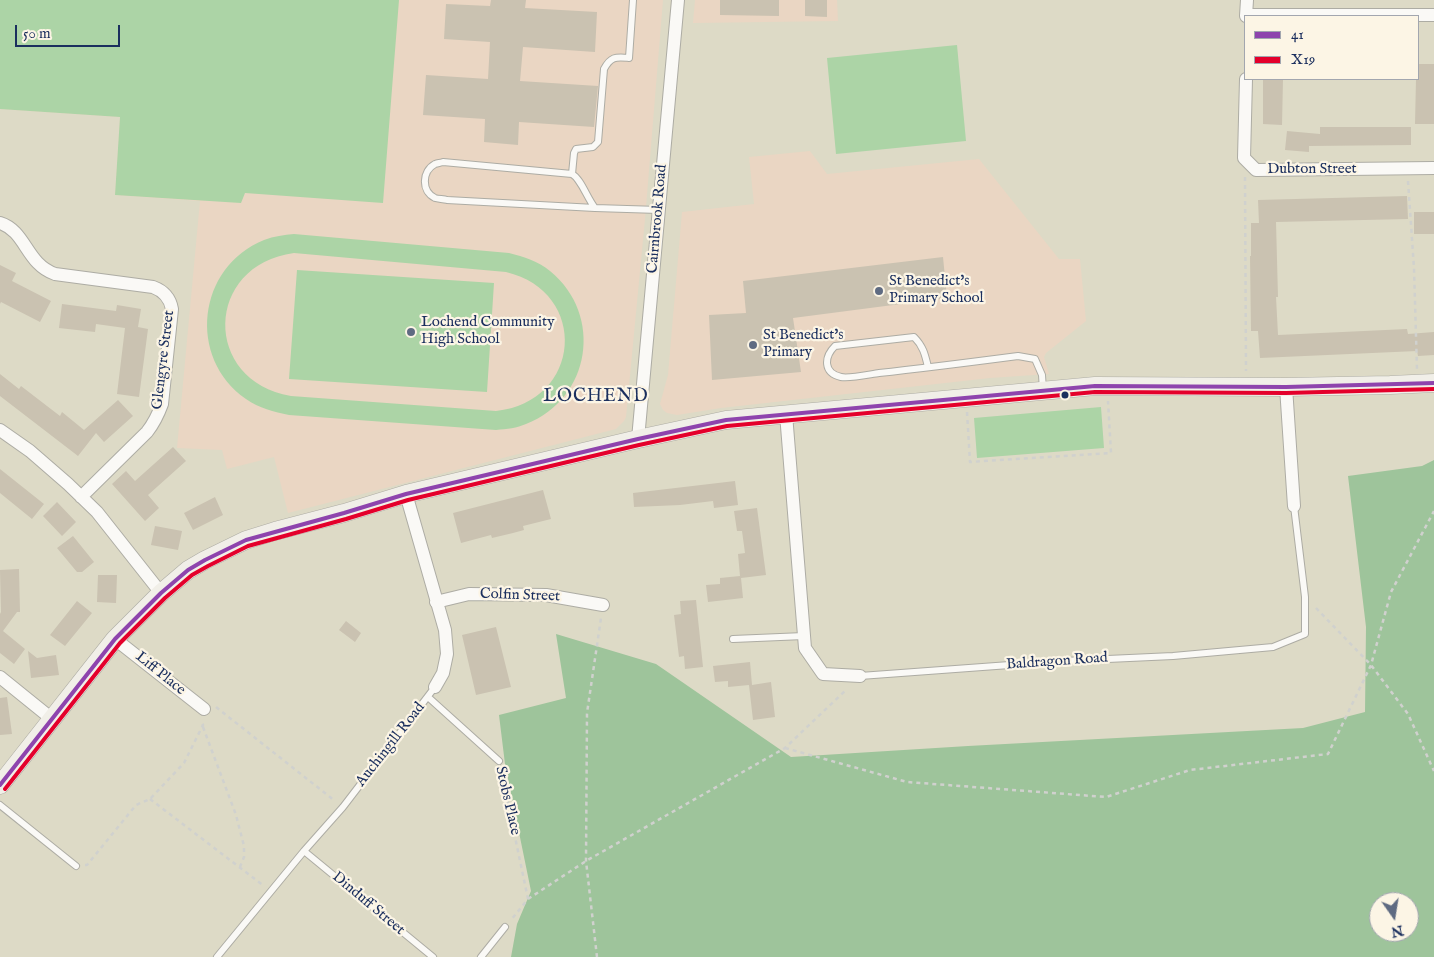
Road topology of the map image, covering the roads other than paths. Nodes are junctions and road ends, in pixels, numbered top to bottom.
1 (633, 0) edge
2 (678, 0) edge
3 (1247, 0) edge
4 (1246, 15) edge
5 (1419, 15) edge
6 (1434, 15) edge
7 (1246, 80) edge
8 (1434, 168) edge
9 (572, 174) junction
10 (595, 208) junction
11 (659, 210) junction
12 (0, 223) edge
13 (928, 367) junction
14 (1426, 384) edge
15 (1286, 387) junction
16 (1043, 391) junction
17 (786, 414) junction
18 (0, 430) edge
19 (638, 438) junction
20 (406, 494) junction
21 (82, 497) junction
22 (1294, 506) joint
23 (161, 593) junction
24 (436, 602) junction
25 (604, 605) road end
26 (804, 636) junction
27 (115, 639) junction
28 (733, 639) dead end
29 (0, 676) edge
30 (860, 676) joint
31 (432, 692) junction
32 (204, 709) road end
33 (52, 719) junction
34 (499, 761) road end
35 (0, 785) edge
36 (0, 805) edge
37 (304, 851) junction
38 (76, 866) road end
39 (505, 927) road end
40 (217, 957) edge
41 (433, 957) edge
42 (481, 957) edge

1 - 9 lane
2 - 11 street, Cairnbrook Road
3 - 4 street
5 - 6 street
7 - 8 street, Dubton Street
9 - 10 lane
9 - 10 lane
10 - 11 lane
11 - 19 street, Cairnbrook Road
12 - 21 street, Glengyre Street
13 - 13 lane
13 - 16 lane
14 - 15 street
15 - 16 street
15 - 22 street, Baldragon Road
16 - 17 street
17 - 19 street
17 - 26 street, Baldragon Road
18 - 21 street
19 - 20 street
20 - 23 street
20 - 24 street, Auchingill Road
21 - 23 street
22 - 30 lane, Baldragon Road
23 - 27 street
24 - 25 street, Colfin Street
24 - 31 street, Auchingill Road
26 - 28 lane
26 - 30 street, Baldragon Road
27 - 32 street, Liff Place
27 - 33 street
29 - 33 street
31 - 34 lane, Stobs Place
31 - 37 lane, Auchingill Road
33 - 35 street
36 - 38 lane
37 - 40 lane, Auchingill Road
37 - 41 lane, Dinduff Street
39 - 42 lane

